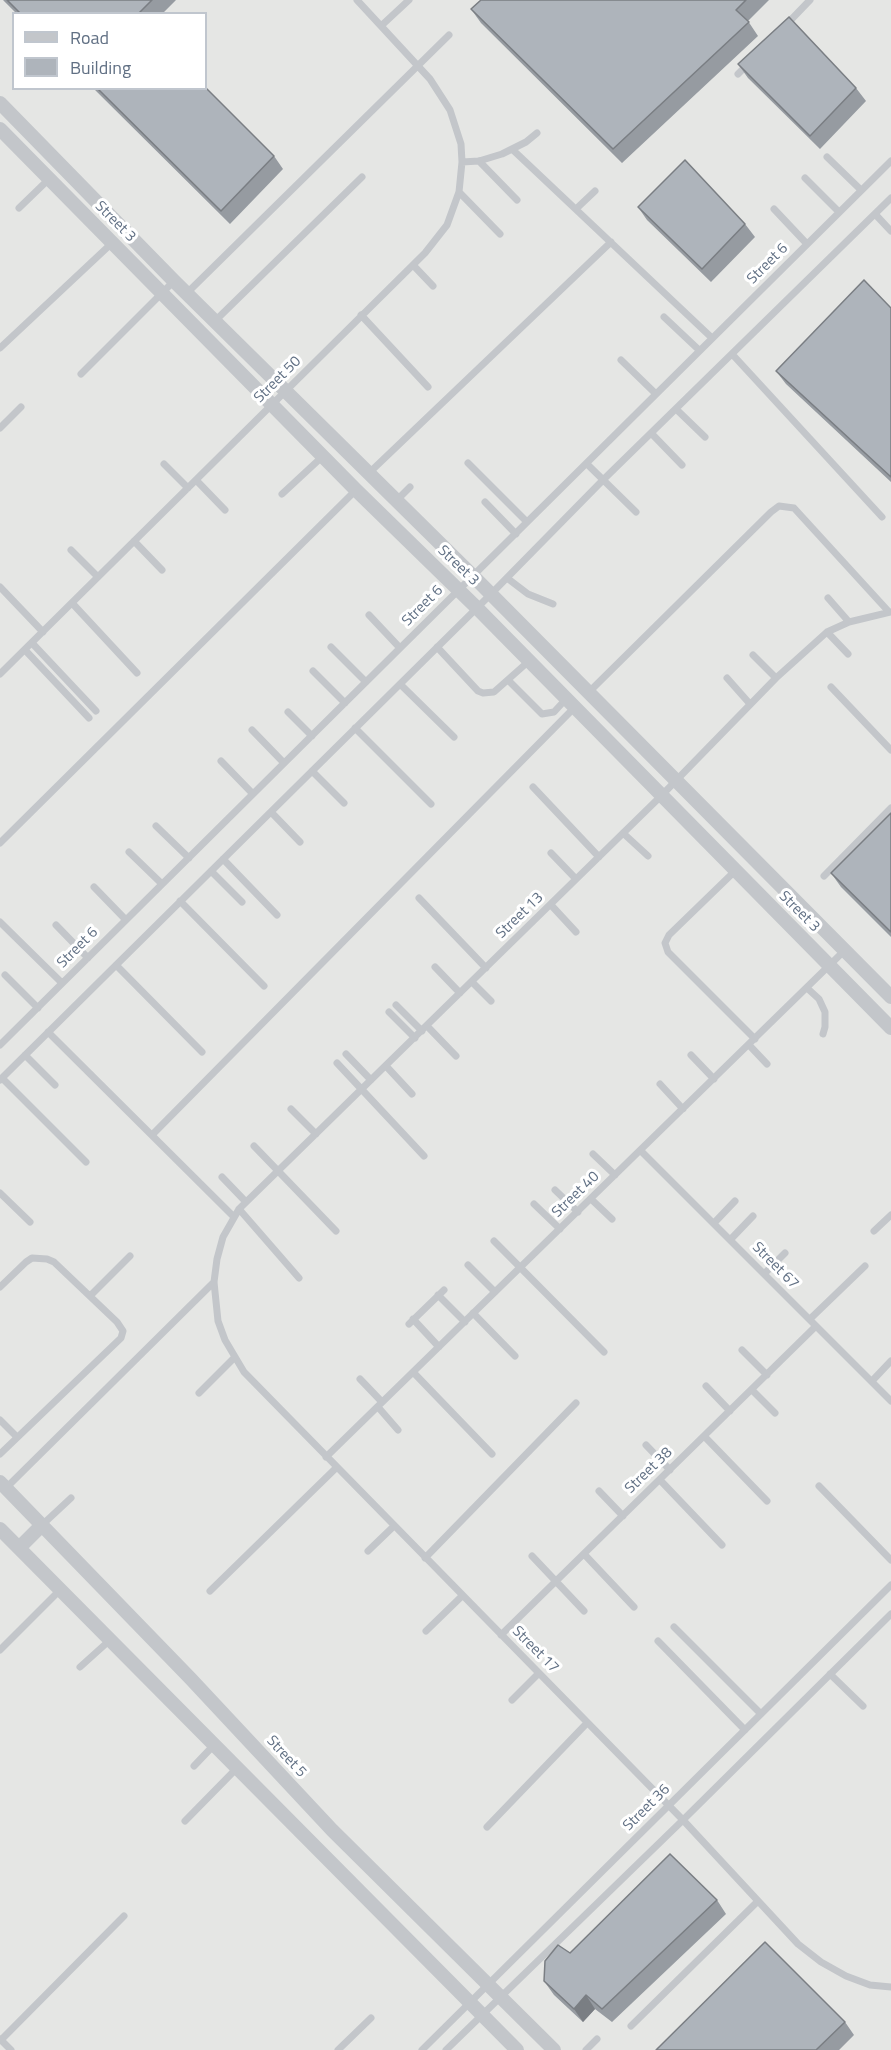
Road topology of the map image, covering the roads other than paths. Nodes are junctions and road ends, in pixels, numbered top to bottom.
1 (357, 0) edge
2 (409, 0) edge
3 (810, 0) edge
4 (381, 26) junction
5 (778, 33) edge
6 (449, 35) dead end
7 (754, 57) edge
8 (418, 66) junction
9 (738, 74) edge
10 (0, 103) edge
11 (0, 129) edge
12 (537, 133) dead end
13 (513, 150) junction
14 (827, 157) dead end
15 (478, 161) junction
16 (891, 161) edge
17 (462, 162) junction
18 (362, 177) dead end
19 (805, 178) dead end
20 (49, 179) junction
21 (861, 190) junction
22 (595, 191) dead end
23 (459, 192) junction
24 (891, 198) edge
25 (517, 200) dead end
26 (19, 208) dead end
27 (774, 208) dead end
28 (576, 209) junction
29 (839, 212) junction
30 (875, 214) junction
31 (891, 231) edge
32 (500, 234) dead end
33 (611, 242) junction
34 (112, 243) junction
35 (807, 244) junction
36 (413, 265) junction
37 (174, 280) junction
38 (434, 286) dead end
39 (161, 293) junction
40 (187, 293) junction
41 (362, 315) junction
42 (664, 317) dead end
43 (215, 321) junction
44 (712, 338) junction
45 (0, 348) edge
46 (699, 351) junction
47 (732, 354) junction
48 (621, 360) dead end
49 (81, 374) dead end
50 (428, 387) dead end
51 (286, 391) junction
52 (656, 394) junction
53 (272, 405) junction
54 (21, 407) dead end
55 (676, 409) junction
56 (0, 428) edge
57 (651, 433) junction
58 (705, 437) dead end
59 (323, 456) junction
60 (468, 463) dead end
61 (164, 464) dead end
62 (587, 464) junction
63 (682, 465) dead end
64 (369, 473) junction
65 (196, 480) junction
66 (603, 480) junction
67 (410, 486) dead end
68 (188, 488) junction
69 (356, 490) junction
70 (282, 494) dead end
71 (397, 500) junction
72 (485, 502) dead end
73 (225, 510) dead end
74 (636, 512) dead end
75 (882, 517) dead end
76 (527, 522) junction
77 (516, 534) junction
78 (134, 541) junction
79 (71, 549) dead end
80 (162, 570) dead end
81 (473, 576) junction
82 (98, 577) junction
83 (507, 578) junction
84 (0, 587) edge
85 (459, 590) junction
86 (491, 594) junction
87 (828, 598) dead end
88 (72, 603) junction
89 (553, 604) dead end
90 (477, 608) junction
91 (890, 612) edge
92 (369, 615) dead end
93 (849, 622) junction
94 (43, 632) junction
95 (827, 633) junction
96 (32, 643) junction
97 (331, 647) dead end
98 (437, 647) junction
99 (400, 648) junction
100 (25, 650) junction
101 (848, 654) dead end
102 (753, 655) dead end
103 (529, 661) junction
104 (313, 671) dead end
105 (137, 673) dead end
106 (0, 674) edge
107 (727, 678) dead end
108 (776, 678) junction
109 (508, 680) junction
110 (366, 682) junction
111 (400, 684) junction
112 (831, 687) dead end
113 (589, 692) junction
114 (345, 702) junction
115 (571, 704) junction
116 (750, 704) junction
117 (96, 711) dead end
118 (288, 712) dead end
119 (89, 718) dead end
120 (355, 728) junction
121 (252, 730) dead end
122 (312, 736) junction
123 (454, 737) dead end
124 (891, 750) edge
125 (221, 761) dead end
126 (284, 763) junction
127 (312, 771) junction
128 (675, 781) junction
129 (533, 787) dead end
130 (253, 794) junction
131 (661, 796) junction
132 (344, 803) dead end
133 (431, 804) dead end
134 (891, 808) edge
135 (271, 812) junction
136 (156, 826) dead end
137 (624, 833) junction
138 (300, 842) dead end
139 (0, 843) edge
140 (129, 852) dead end
141 (551, 852) dead end
142 (648, 856) dead end
143 (599, 857) junction
144 (189, 858) junction
145 (223, 859) junction
146 (211, 871) junction
147 (735, 871) junction
148 (824, 876) dead end
149 (576, 879) junction
150 (162, 884) junction
151 (94, 887) dead end
152 (419, 898) dead end
153 (180, 901) junction
154 (242, 902) dead end
155 (551, 905) junction
156 (277, 915) dead end
157 (126, 920) junction
158 (0, 922) edge
159 (56, 925) dead end
160 (576, 932) dead end
161 (844, 951) junction
162 (88, 958) junction
163 (116, 965) junction
164 (830, 966) junction
165 (435, 967) dead end
166 (486, 968) junction
167 (5, 975) dead end
168 (472, 982) junction
169 (62, 983) junction
170 (264, 986) dead end
171 (807, 988) junction
172 (460, 993) junction
173 (891, 997) edge
174 (491, 1001) dead end
175 (396, 1005) dead end
176 (38, 1008) junction
177 (389, 1012) dead end
178 (424, 1028) junction
179 (891, 1028) edge
180 (48, 1032) junction
181 (823, 1034) dead end
182 (415, 1038) junction
183 (752, 1042) junction
184 (0, 1045) edge
185 (202, 1052) dead end
186 (346, 1054) dead end
187 (25, 1055) junction
188 (691, 1055) dead end
189 (456, 1056) dead end
190 (337, 1063) dead end
191 (767, 1064) dead end
192 (386, 1066) junction
193 (1, 1079) edge
194 (714, 1079) junction
195 (371, 1080) junction
196 (660, 1084) dead end
197 (55, 1085) dead end
198 (362, 1089) junction
199 (412, 1094) dead end
200 (291, 1109) dead end
201 (683, 1109) junction
202 (316, 1134) junction
203 (152, 1135) junction
204 (254, 1146) dead end
205 (640, 1151) junction
206 (593, 1154) dead end
207 (424, 1156) dead end
208 (86, 1162) dead end
209 (278, 1170) junction
210 (615, 1176) junction
211 (222, 1177) dead end
212 (555, 1190) dead end
213 (0, 1193) edge
214 (591, 1199) junction
215 (735, 1201) dead end
216 (246, 1202) junction
217 (534, 1204) dead end
218 (239, 1209) junction
219 (578, 1212) junction
220 (891, 1215) edge
221 (234, 1216) junction
222 (753, 1216) dead end
223 (612, 1219) dead end
224 (30, 1222) dead end
225 (714, 1223) junction
226 (560, 1229) junction
227 (336, 1231) dead end
228 (874, 1232) dead end
229 (730, 1240) junction
230 (494, 1241) dead end
231 (785, 1253) dead end
232 (130, 1256) dead end
233 (468, 1265) dead end
234 (864, 1266) dead end
235 (521, 1268) junction
236 (764, 1274) junction
237 (299, 1278) dead end
238 (214, 1282) junction
239 (0, 1287) edge
240 (495, 1292) junction
241 (90, 1296) junction
242 (474, 1313) junction
243 (810, 1319) junction
244 (465, 1322) junction
245 (816, 1326) junction
246 (439, 1347) junction
247 (742, 1350) dead end
248 (604, 1352) dead end
249 (515, 1356) dead end
250 (234, 1358) junction
251 (891, 1361) edge
252 (413, 1372) junction
253 (767, 1375) junction
254 (360, 1378) dead end
255 (872, 1381) junction
256 (706, 1386) dead end
257 (752, 1390) junction
258 (199, 1393) dead end
259 (891, 1401) edge
260 (576, 1403) dead end
261 (380, 1405) junction
262 (730, 1411) junction
263 (775, 1413) dead end
264 (0, 1420) edge
265 (398, 1430) dead end
266 (704, 1436) junction
267 (17, 1437) junction
268 (646, 1445) dead end
269 (0, 1454) edge
270 (492, 1454) dead end
271 (326, 1457) junction
272 (336, 1467) junction
273 (670, 1470) junction
274 (660, 1480) junction
275 (3, 1485) edge
276 (819, 1486) dead end
277 (598, 1491) dead end
278 (71, 1498) dead end
279 (767, 1501) dead end
280 (623, 1516) junction
281 (42, 1525) junction
282 (394, 1526) junction
283 (2, 1535) edge
284 (722, 1545) dead end
285 (19, 1548) junction
286 (368, 1551) dead end
287 (584, 1554) junction
288 (532, 1556) dead end
289 (425, 1558) junction
290 (891, 1560) edge
291 (556, 1581) junction
292 (891, 1585) edge
293 (60, 1590) junction
294 (210, 1591) dead end
295 (462, 1596) junction
296 (634, 1607) dead end
297 (584, 1611) dead end
298 (891, 1614) edge
299 (674, 1627) dead end
300 (426, 1631) dead end
301 (501, 1635) junction
302 (110, 1640) junction
303 (658, 1641) dead end
304 (0, 1650) edge
305 (80, 1667) dead end
306 (538, 1673) junction
307 (830, 1674) junction
308 (512, 1700) dead end
309 (863, 1706) dead end
310 (762, 1714) junction
311 (587, 1722) junction
312 (745, 1730) junction
313 (214, 1745) junction
314 (194, 1766) dead end
315 (237, 1768) junction
316 (669, 1805) junction
317 (683, 1820) junction
318 (185, 1821) dead end
319 (487, 1827) dead end
320 (757, 1902) junction
321 (124, 1916) dead end
322 (488, 1984) junction
323 (891, 1987) edge
324 (500, 1996) junction
325 (470, 2002) junction
326 (482, 2014) junction
327 (371, 2018) dead end
328 (630, 2026) dead end
329 (597, 2039) dead end
330 (0, 2040) edge
331 (10, 2050) edge
332 (338, 2050) edge
333 (422, 2050) edge
334 (446, 2050) edge
335 (517, 2050) edge
336 (554, 2050) edge
337 (586, 2050) edge

1 - 4 lane, Street 50
2 - 4 lane
3 - 5 lane
4 - 8 lane, Street 50
6 - 8 lane
7 - 9 lane
8 - 17 lane, Street 50
8 - 40 lane
10 - 37 street, Street 3
11 - 20 street, Street 3
12 - 13 lane
13 - 15 lane
13 - 28 lane
14 - 21 lane
15 - 17 lane
15 - 25 lane
16 - 21 lane, Street 6
17 - 23 lane, Street 50
18 - 43 lane
19 - 29 lane
20 - 26 lane
20 - 34 street, Street 3
21 - 29 lane, Street 6
22 - 28 lane
23 - 32 lane
23 - 36 lane, Street 50
24 - 30 lane
27 - 35 lane
28 - 33 lane
29 - 35 lane, Street 6
30 - 31 lane
30 - 47 lane
33 - 44 lane
33 - 64 lane
34 - 39 street, Street 3
34 - 45 lane
35 - 44 lane, Street 6
36 - 38 lane
36 - 41 lane, Street 50
37 - 39 lane
37 - 40 street, Street 3
39 - 49 lane
39 - 53 street, Street 3
40 - 43 street, Street 3
41 - 50 lane
41 - 51 lane, Street 50
42 - 46 lane
43 - 51 street, Street 3
44 - 46 lane, Street 6
46 - 52 lane, Street 6
47 - 55 lane
47 - 75 lane
48 - 52 lane
51 - 53 lane, Street 50
51 - 64 street, Street 3
52 - 62 lane, Street 6
53 - 59 street, Street 3
53 - 65 lane, Street 50
54 - 56 lane
55 - 57 lane
55 - 58 lane
57 - 63 lane
57 - 66 lane
59 - 69 street, Street 3
59 - 70 lane
60 - 76 lane
61 - 68 lane
62 - 66 lane
62 - 76 lane, Street 6
64 - 71 street, Street 3
65 - 68 lane, Street 50
65 - 73 lane
66 - 74 lane
66 - 83 lane
67 - 71 lane
68 - 78 lane, Street 50
69 - 85 street, Street 3
69 - 139 lane
71 - 81 street, Street 3
72 - 77 lane
76 - 77 lane, Street 6
77 - 81 lane, Street 6
78 - 80 lane
78 - 82 lane, Street 50
79 - 82 lane
81 - 85 lane, Street 6
81 - 86 street, Street 3
82 - 88 lane, Street 50
83 - 86 lane
83 - 89 lane
84 - 94 lane
85 - 90 street, Street 3
85 - 99 lane, Street 6
86 - 90 lane
86 - 113 street, Street 3
87 - 93 lane
88 - 94 lane, Street 50
88 - 105 lane
90 - 98 lane
90 - 103 street, Street 3
91 - 93 lane, Street 13
91 - 113 lane
92 - 99 lane
93 - 95 lane, Street 13
94 - 96 lane, Street 50
95 - 101 lane
95 - 108 lane, Street 13
96 - 100 lane, Street 50
96 - 117 lane
97 - 110 lane
98 - 109 lane
98 - 111 lane
99 - 110 lane, Street 6
100 - 106 lane, Street 50
100 - 119 lane
102 - 108 lane
103 - 109 lane
103 - 115 street, Street 3
104 - 114 lane
107 - 116 lane
108 - 116 lane, Street 13
109 - 115 lane
110 - 114 lane, Street 6
111 - 120 lane
111 - 123 lane
112 - 124 lane
113 - 128 street, Street 3
114 - 122 lane, Street 6
115 - 131 street, Street 3
115 - 203 lane
116 - 128 lane, Street 13
118 - 122 lane
120 - 127 lane
120 - 133 lane
121 - 126 lane
122 - 126 lane, Street 6
125 - 130 lane
126 - 130 lane, Street 6
127 - 132 lane
127 - 135 lane
128 - 131 lane, Street 13
128 - 161 street, Street 3
129 - 143 lane
130 - 144 lane, Street 6
131 - 137 lane, Street 13
131 - 147 street, Street 3
134 - 148 lane
135 - 138 lane
135 - 145 lane
136 - 144 lane
137 - 142 lane
137 - 143 lane, Street 13
140 - 150 lane
141 - 149 lane
143 - 149 lane, Street 13
144 - 150 lane, Street 6
145 - 146 lane
145 - 156 lane
146 - 153 lane
146 - 154 lane
147 - 164 street, Street 3
147 - 183 lane
149 - 155 lane, Street 13
150 - 157 lane, Street 6
151 - 157 lane
152 - 166 lane
153 - 163 lane
153 - 170 lane
155 - 160 lane
155 - 166 lane, Street 13
157 - 162 lane, Street 6
158 - 169 lane
159 - 162 lane
161 - 164 lane, Street 40
161 - 173 street, Street 3
162 - 169 lane, Street 6
163 - 180 lane
163 - 185 lane
164 - 171 lane, Street 40
164 - 179 street, Street 3
165 - 172 lane
166 - 168 lane, Street 13
167 - 176 lane
168 - 172 lane, Street 13
168 - 174 lane
169 - 176 lane, Street 6
171 - 181 lane
171 - 183 lane, Street 40
172 - 178 lane, Street 13
175 - 178 lane
176 - 184 lane, Street 6
177 - 182 lane
178 - 182 lane, Street 13
178 - 189 lane
180 - 187 lane
180 - 203 lane
182 - 192 lane, Street 13
183 - 191 lane
183 - 194 lane, Street 40
186 - 195 lane
187 - 193 lane
187 - 197 lane
188 - 194 lane
190 - 198 lane
192 - 195 lane, Street 13
192 - 199 lane
193 - 208 lane
194 - 201 lane, Street 40
195 - 198 lane, Street 13
196 - 201 lane
198 - 202 lane, Street 13
198 - 207 lane
200 - 202 lane
201 - 205 lane, Street 40
202 - 209 lane, Street 13
203 - 221 lane
204 - 209 lane
205 - 210 lane, Street 40
205 - 225 lane, Street 67
206 - 210 lane
209 - 216 lane, Street 13
209 - 227 lane
210 - 214 lane, Street 40
211 - 216 lane
212 - 219 lane
213 - 224 lane
214 - 219 lane, Street 40
214 - 223 lane
215 - 225 lane
216 - 218 lane, Street 13
217 - 226 lane
218 - 221 lane, Street 13
218 - 237 lane
219 - 226 lane, Street 40
220 - 228 lane
221 - 238 lane, Street 13
222 - 229 lane
225 - 229 lane, Street 67
226 - 235 lane, Street 40
229 - 236 lane, Street 67
230 - 235 lane
231 - 236 lane
232 - 241 lane
233 - 240 lane
234 - 243 lane
235 - 240 lane, Street 40
235 - 248 lane
236 - 243 lane, Street 67
238 - 250 lane, Street 17
238 - 275 lane
239 - 241 lane
240 - 242 lane, Street 40
241 - 267 lane
242 - 244 lane, Street 40
242 - 249 lane
243 - 245 lane, Street 67
244 - 246 lane, Street 40
244 - 246 lane
245 - 253 lane, Street 38
245 - 255 lane, Street 67
246 - 252 lane, Street 40
247 - 253 lane
250 - 258 lane
250 - 271 lane, Street 17
251 - 255 lane
252 - 261 lane, Street 40
252 - 270 lane
253 - 257 lane, Street 38
254 - 261 lane
255 - 259 lane, Street 67
256 - 262 lane
257 - 262 lane, Street 38
257 - 263 lane
260 - 289 lane
261 - 265 lane
261 - 271 lane, Street 40
262 - 266 lane, Street 38
264 - 267 lane
266 - 273 lane, Street 38
266 - 279 lane
267 - 269 lane
268 - 273 lane
271 - 272 lane, Street 17
272 - 282 lane, Street 17
272 - 294 lane
273 - 274 lane, Street 38
274 - 280 lane, Street 38
274 - 284 lane
275 - 281 street, Street 5
276 - 290 lane
277 - 280 lane
278 - 281 lane
280 - 287 lane, Street 38
281 - 285 street
281 - 322 street, Street 5
282 - 286 lane
282 - 289 lane, Street 17
283 - 285 street
285 - 293 street
287 - 291 lane, Street 38
287 - 296 lane
288 - 291 lane
289 - 295 lane, Street 17
291 - 297 lane
291 - 301 lane, Street 38
292 - 310 lane, Street 36
293 - 302 street
293 - 304 lane
295 - 300 lane
295 - 301 lane, Street 17
298 - 307 lane
299 - 310 lane
301 - 306 lane, Street 17
302 - 305 lane
302 - 313 street
303 - 312 lane
306 - 308 lane
306 - 311 lane, Street 17
307 - 309 lane
307 - 317 lane
310 - 312 lane, Street 36
311 - 316 lane, Street 17
311 - 319 lane
312 - 316 lane, Street 36
313 - 314 lane
313 - 315 street
315 - 318 lane
315 - 325 street
316 - 317 lane, Street 17
316 - 322 lane, Street 36
317 - 320 lane, Street 17
317 - 324 lane
320 - 323 lane, Street 17
320 - 328 lane
321 - 330 lane
322 - 324 street, Street 5
322 - 325 lane, Street 36
324 - 326 lane
324 - 336 street, Street 5
325 - 326 street
325 - 333 lane, Street 36
326 - 334 lane
326 - 335 street
327 - 332 lane
329 - 337 lane
330 - 331 lane

